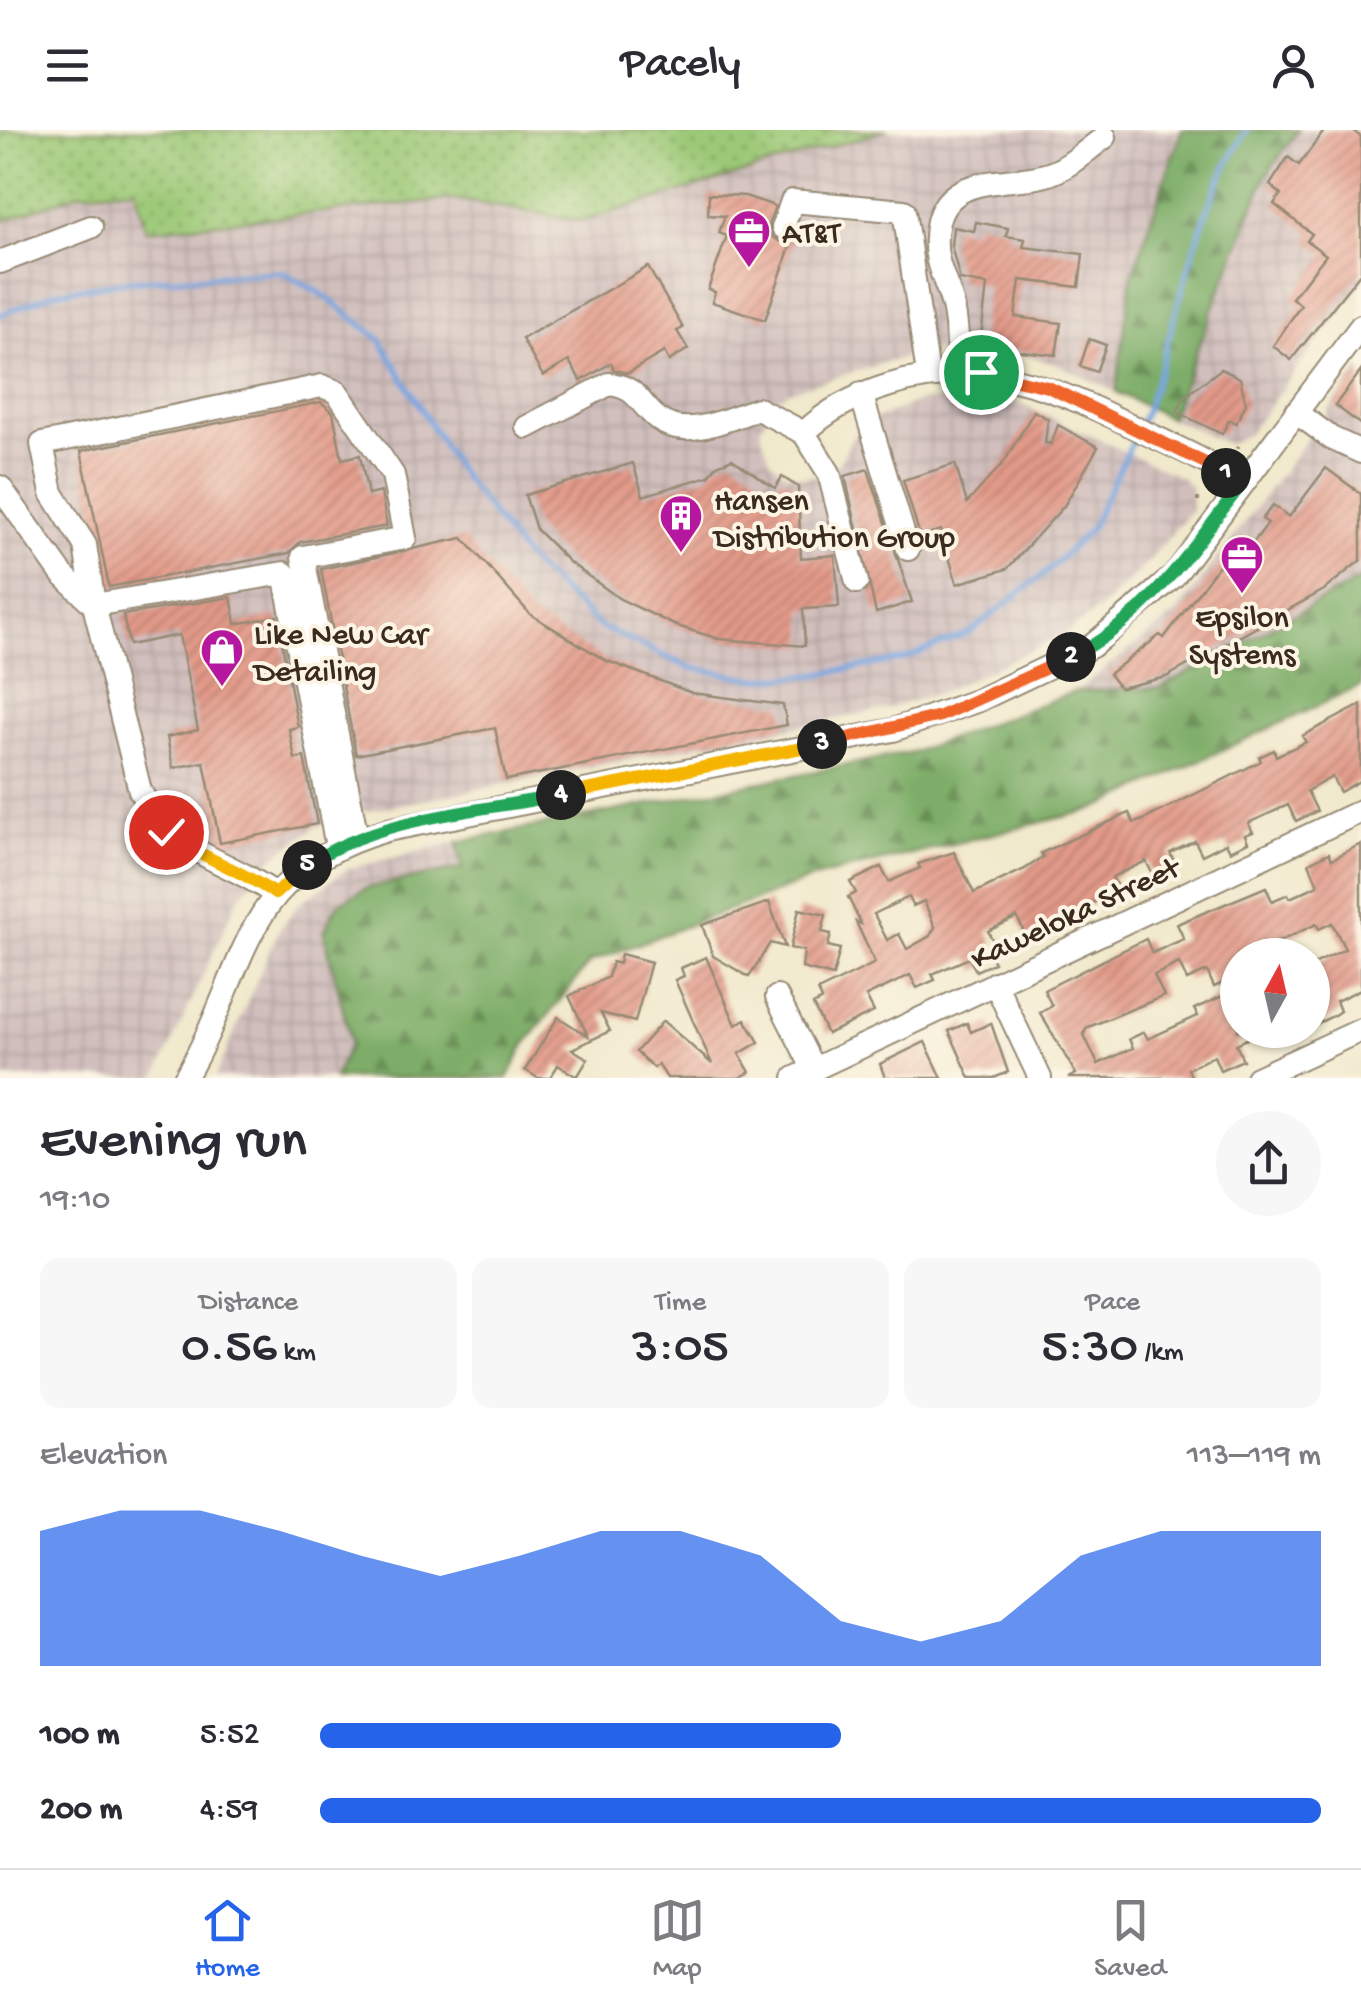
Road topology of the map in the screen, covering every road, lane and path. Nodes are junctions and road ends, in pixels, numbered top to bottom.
1 (1105, 137) dead end
2 (91, 227) dead end
3 (783, 228) dead end
4 (0, 262) edge
5 (1361, 326) edge
6 (960, 372) junction
7 (928, 375) junction
8 (861, 394) junction
9 (1296, 412) junction
10 (527, 428) dead end
11 (804, 433) junction
12 (1361, 452) edge
13 (1242, 484) junction
14 (0, 486) edge
15 (908, 548) dead end
16 (857, 582) dead end
17 (94, 605) junction
18 (1361, 810) edge
19 (347, 843) junction
20 (275, 894) junction
21 (995, 984) junction
22 (777, 998) dead end
23 (1361, 1030) edge
24 (804, 1073) edge
25 (1261, 1077) edge
26 (185, 1078) edge
27 (1040, 1078) edge

1 - 6 street
2 - 4 street
3 - 7 street
5 - 9 street
6 - 7 street
6 - 13 street
7 - 8 street
8 - 11 street
8 - 15 street
9 - 12 street
9 - 13 street
10 - 11 street
11 - 16 street
13 - 19 street
14 - 17 street
17 - 19 street
17 - 19 street
17 - 20 street
18 - 21 street, Kaweloka Street
19 - 20 street
20 - 26 street
21 - 24 street, Kaweloka Street
21 - 27 street
22 - 24 street, Kaweloka Street
23 - 25 street

